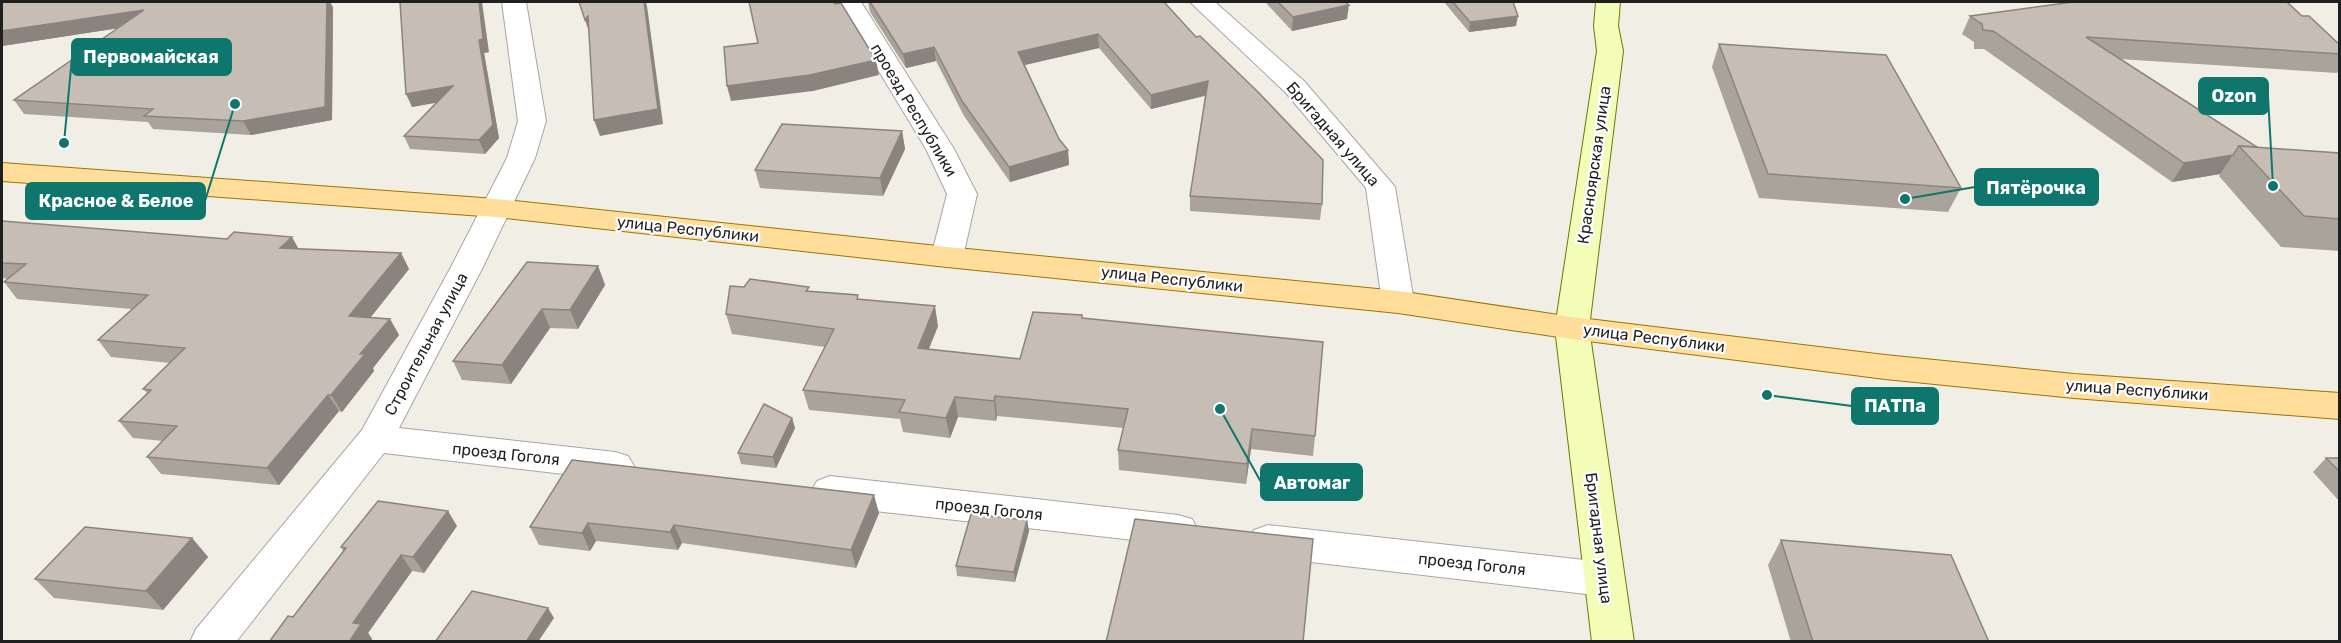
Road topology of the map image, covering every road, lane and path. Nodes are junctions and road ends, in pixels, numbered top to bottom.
1 (514, 2) edge
2 (849, 2) edge
3 (1202, 2) edge
4 (1608, 2) edge
5 (2, 172) edge
6 (496, 208) junction
7 (947, 257) junction
8 (1398, 302) junction
9 (1572, 328) junction
10 (2340, 406) edge
11 (375, 439) junction
12 (647, 470) edge
13 (800, 487) edge
14 (1604, 579) junction
15 (211, 642) edge
16 (1613, 642) edge

1 - 6 street, Строительная улица
2 - 7 street, проезд Республики
3 - 8 street, Бригадная улица
4 - 9 main road, Красноярская улица
5 - 6 main road, улица Республики
6 - 7 main road, улица Республики
6 - 11 street, Строительная улица
7 - 8 main road, улица Республики
8 - 9 main road, улица Республики
9 - 10 main road, улица Республики
9 - 14 main road, Бригадная улица
11 - 12 street, проезд Гоголя
11 - 15 street, Строительная улица
13 - 14 street, проезд Гоголя
14 - 16 main road, Бригадная улица

